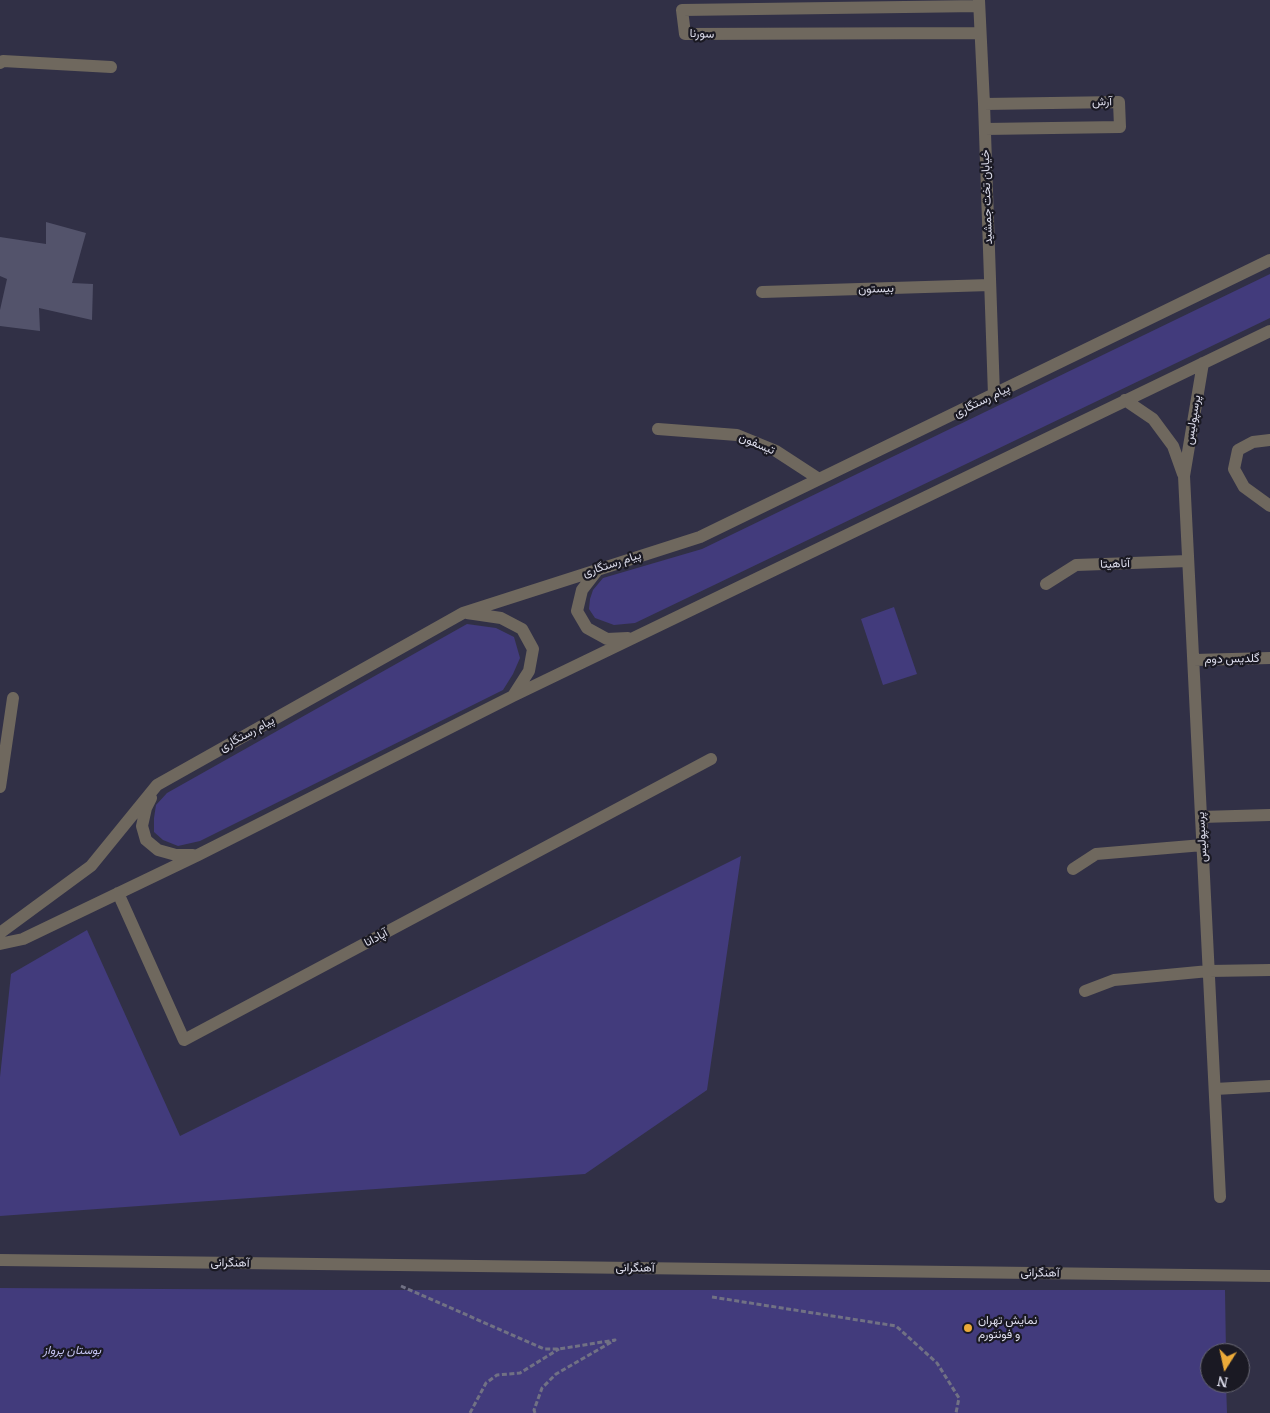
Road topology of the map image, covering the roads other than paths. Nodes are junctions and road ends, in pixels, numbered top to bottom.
1 (979, 3) edge
2 (980, 33) junction
3 (0, 63) edge
4 (111, 67) dead end
5 (984, 104) junction
6 (985, 129) junction
7 (1270, 260) edge
8 (990, 285) junction
9 (762, 292) dead end
10 (1270, 331) edge
11 (1203, 363) junction
12 (994, 395) junction
13 (1125, 400) junction
14 (658, 428) dead end
15 (1270, 440) edge
16 (1184, 476) junction
17 (820, 479) junction
18 (1270, 506) edge
19 (1188, 561) junction
20 (599, 568) junction
21 (1046, 584) dead end
22 (463, 613) junction
23 (633, 638) junction
24 (1270, 658) edge
25 (1194, 660) junction
26 (513, 696) junction
27 (13, 698) dead end
28 (711, 759) dead end
29 (157, 785) junction
30 (0, 787) edge
31 (1270, 815) edge
32 (1201, 817) junction
33 (1203, 845) junction
34 (198, 855) junction
35 (1072, 869) dead end
36 (118, 893) junction
37 (0, 932) edge
38 (0, 944) edge
39 (1270, 970) edge
40 (1209, 971) junction
41 (1085, 991) dead end
42 (1270, 1086) edge
43 (1215, 1089) junction
44 (1220, 1197) dead end
45 (0, 1260) edge
46 (1270, 1276) edge

1 - 2 street, خیابان تخت جمشید
1 - 2 street, سورنا
2 - 5 street, خیابان تخت جمشید
3 - 4 street
5 - 6 street, خیابان تخت جمشید
5 - 6 street, آرش
6 - 8 street, خیابان تخت جمشید
7 - 12 street, پیام رستگاری
8 - 9 street, بیستون
8 - 12 street, خیابان تخت جمشید
10 - 11 street
11 - 13 street
11 - 16 street, پرسپولیس
12 - 17 street, پیام رستگاری
13 - 16 street, پرسپولیس
13 - 23 street
14 - 17 street, تیسفون
15 - 18 street
16 - 19 street, پرسپولیس
17 - 20 street, پیام رستگاری
19 - 21 street, آناهیتا
19 - 25 street, پرسپولیس
20 - 22 street, پیام رستگاری
20 - 23 street
22 - 26 street
22 - 29 street, پیام رستگاری
23 - 26 street
24 - 25 street, گلدیس دوم
25 - 32 street, پرسپولیس
26 - 34 street
27 - 30 street
28 - 36 street, آپادانا
29 - 34 street
29 - 37 street, پیام رستگاری
31 - 32 street
32 - 33 street, پرسپولیس
33 - 35 street
33 - 40 street, پرسپولیس
34 - 36 street
36 - 38 street
39 - 40 street
40 - 41 street
40 - 43 street, پرسپولیس
42 - 43 street
43 - 44 street, پرسپولیس
45 - 46 street, آهنگرانی

